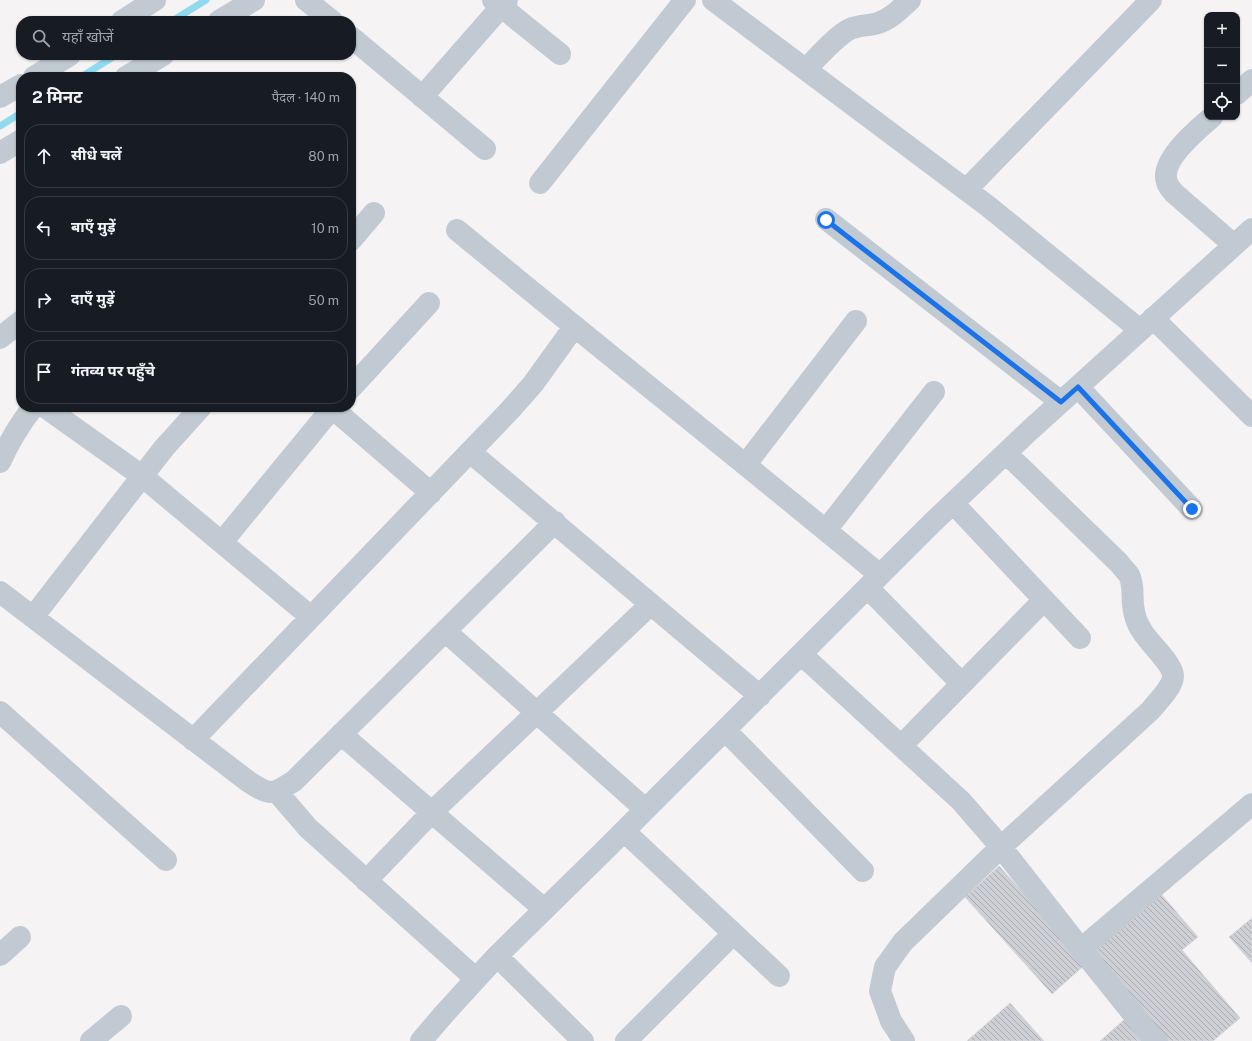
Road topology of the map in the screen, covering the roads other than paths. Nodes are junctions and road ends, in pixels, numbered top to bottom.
1 (154, 0) edge
2 (254, 0) edge
3 (306, 0) edge
4 (685, 0) edge
5 (713, 0) edge
6 (910, 0) edge
7 (1150, 0) edge
8 (500, 2) edge
9 (130, 16) edge
10 (228, 16) edge
11 (326, 16) edge
12 (356, 41) edge
13 (560, 54) dead end
14 (62, 60) edge
15 (155, 60) edge
16 (806, 69) junction
17 (42, 72) edge
18 (134, 72) edge
19 (1252, 80) edge
20 (16, 88) edge
21 (1240, 91) edge
22 (422, 97) junction
23 (0, 98) edge
24 (1209, 120) edge
25 (16, 143) edge
26 (485, 149) dead end
27 (0, 152) edge
28 (540, 184) dead end
29 (966, 190) junction
30 (374, 214) dead end
31 (826, 220) dead end
32 (1252, 229) edge
33 (457, 230) dead end
34 (356, 234) edge
35 (1234, 245) junction
36 (429, 303) dead end
37 (856, 322) dead end
38 (1146, 324) junction
39 (16, 325) edge
40 (574, 327) junction
41 (0, 338) edge
42 (356, 383) edge
43 (1078, 387) junction
44 (934, 392) dead end
45 (1061, 402) junction
46 (29, 412) edge
47 (52, 412) edge
48 (196, 412) edge
49 (328, 412) edge
50 (338, 412) edge
51 (1252, 416) edge
52 (470, 452) junction
53 (1006, 453) junction
54 (0, 462) edge
55 (746, 464) junction
56 (142, 476) junction
57 (431, 493) junction
58 (954, 503) junction
59 (1192, 509) dead end
60 (555, 522) junction
61 (826, 530) junction
62 (222, 542) junction
63 (874, 581) junction
64 (0, 592) edge
65 (1044, 600) junction
66 (651, 604) junction
67 (32, 617) junction
68 (310, 617) junction
69 (445, 631) junction
70 (1080, 638) dead end
71 (801, 654) junction
72 (962, 684) junction
73 (760, 696) junction
74 (0, 712) edge
75 (536, 712) junction
76 (725, 730) junction
77 (341, 734) junction
78 (193, 740) junction
79 (901, 746) junction
80 (276, 792) junction
81 (1252, 804) edge
82 (645, 809) junction
83 (432, 812) junction
84 (624, 831) junction
85 (1001, 847) junction
86 (166, 860) dead end
87 (863, 871) dead end
88 (366, 881) junction
89 (544, 909) junction
90 (733, 934) junction
91 (20, 937) dead end
92 (1081, 949) junction
93 (0, 955) edge
94 (497, 956) junction
95 (779, 976) dead end
96 (475, 978) junction
97 (121, 1016) dead end
98 (91, 1041) edge
99 (421, 1041) edge
100 (583, 1041) edge
101 (626, 1041) edge
102 (904, 1041) edge
103 (1157, 1041) edge

1 - 9 street
2 - 10 street
3 - 11 street
4 - 28 street
5 - 16 street
6 - 16 street
7 - 29 street
8 - 13 street
8 - 22 street
12 - 22 street
14 - 17 street
15 - 18 street
16 - 29 street
19 - 21 street
20 - 23 street
22 - 26 street
24 - 35 street
25 - 27 street
29 - 38 street
30 - 34 street
31 - 45 street
32 - 35 street
33 - 40 street
35 - 38 street
36 - 42 street
37 - 55 street
38 - 43 street
38 - 51 street
39 - 41 street
40 - 52 street
40 - 55 street
43 - 45 street
43 - 59 street
44 - 61 street
45 - 53 street
46 - 54 street
47 - 56 street
48 - 56 street
49 - 62 street
50 - 57 street
52 - 57 street
52 - 60 street
53 - 58 street
53 - 85 street
55 - 61 street
56 - 62 street
56 - 67 street
57 - 68 street
58 - 63 street
58 - 65 street
60 - 66 street
60 - 69 street
61 - 63 street
62 - 68 street
63 - 71 street
63 - 72 street
64 - 67 street
65 - 70 street
65 - 72 street
66 - 73 street
66 - 75 street
67 - 78 street
68 - 78 street
69 - 75 street
69 - 77 street
71 - 73 street
71 - 79 street
72 - 79 street
73 - 76 street
74 - 86 street
75 - 82 street
75 - 83 street
76 - 82 street
76 - 87 street
77 - 80 street
77 - 83 street
78 - 80 street
79 - 85 street
80 - 88 street
81 - 92 street
82 - 84 street
83 - 88 street
83 - 89 street
84 - 89 street
84 - 90 street
85 - 92 street
85 - 102 street
88 - 96 street
89 - 94 street
90 - 95 street
90 - 101 street
91 - 93 street
92 - 103 street
94 - 96 street
94 - 100 street
96 - 99 street
97 - 98 street

